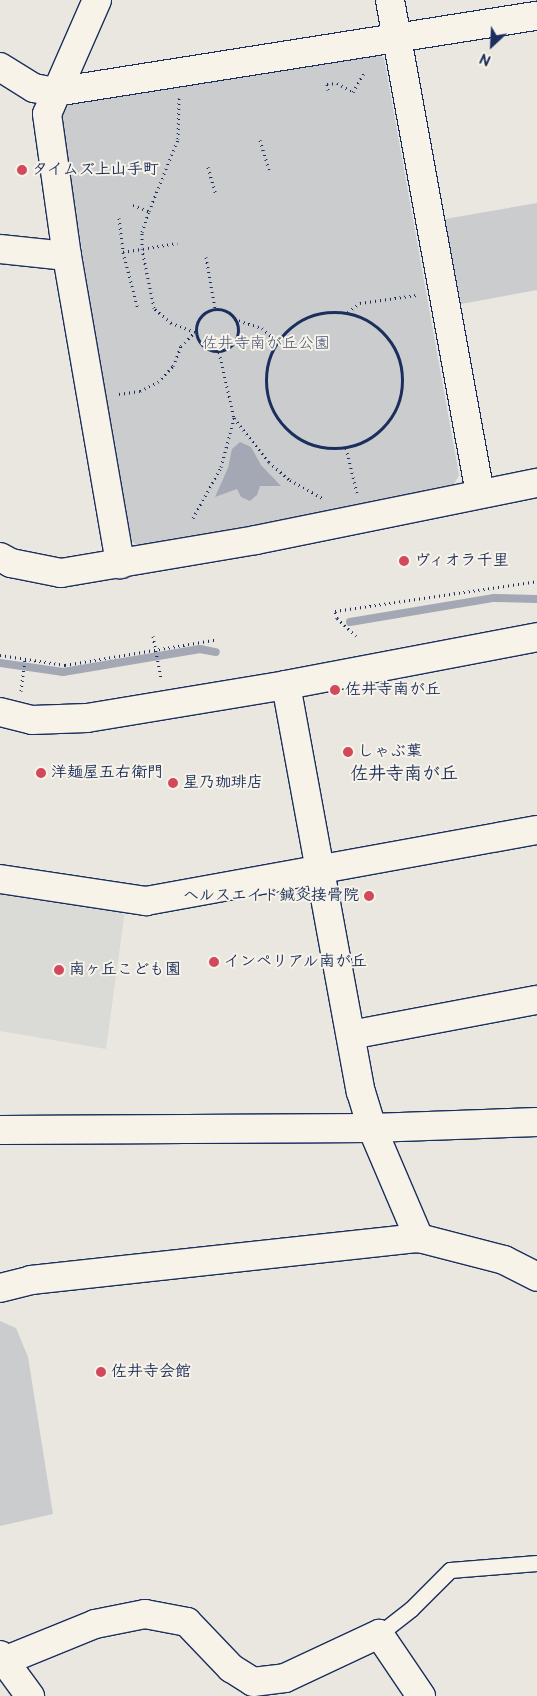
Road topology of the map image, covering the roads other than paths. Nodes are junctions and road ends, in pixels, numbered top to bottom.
1 (97, 0) edge
2 (390, 0) edge
3 (537, 16) edge
4 (397, 36) junction
5 (0, 67) edge
6 (55, 92) junction
7 (0, 249) edge
8 (67, 256) junction
9 (537, 483) edge
10 (480, 494) junction
11 (0, 557) edge
12 (120, 564) junction
13 (537, 637) edge
14 (286, 686) junction
15 (0, 712) edge
16 (537, 830) edge
17 (319, 871) junction
18 (0, 879) edge
19 (537, 1000) edge
20 (351, 1035) junction
21 (537, 1122) edge
22 (372, 1128) junction
23 (0, 1130) edge
24 (419, 1238) junction
25 (537, 1277) edge
26 (0, 1288) edge
27 (537, 1564) edge
28 (379, 1634) junction
29 (2, 1658) edge
30 (30, 1696) edge
31 (420, 1696) edge

1 - 6 street
2 - 4 street
3 - 4 street
4 - 6 street
4 - 10 street
5 - 6 street
6 - 8 street
7 - 8 street
8 - 12 street
9 - 10 street
10 - 12 street
11 - 12 street
13 - 14 street
14 - 15 street
14 - 17 street
16 - 17 street
17 - 18 street
17 - 20 street
19 - 20 street
20 - 22 street
21 - 22 street
22 - 23 street
22 - 24 street
24 - 25 street
24 - 26 street
27 - 28 lane
28 - 29 street
28 - 31 street
29 - 30 street

